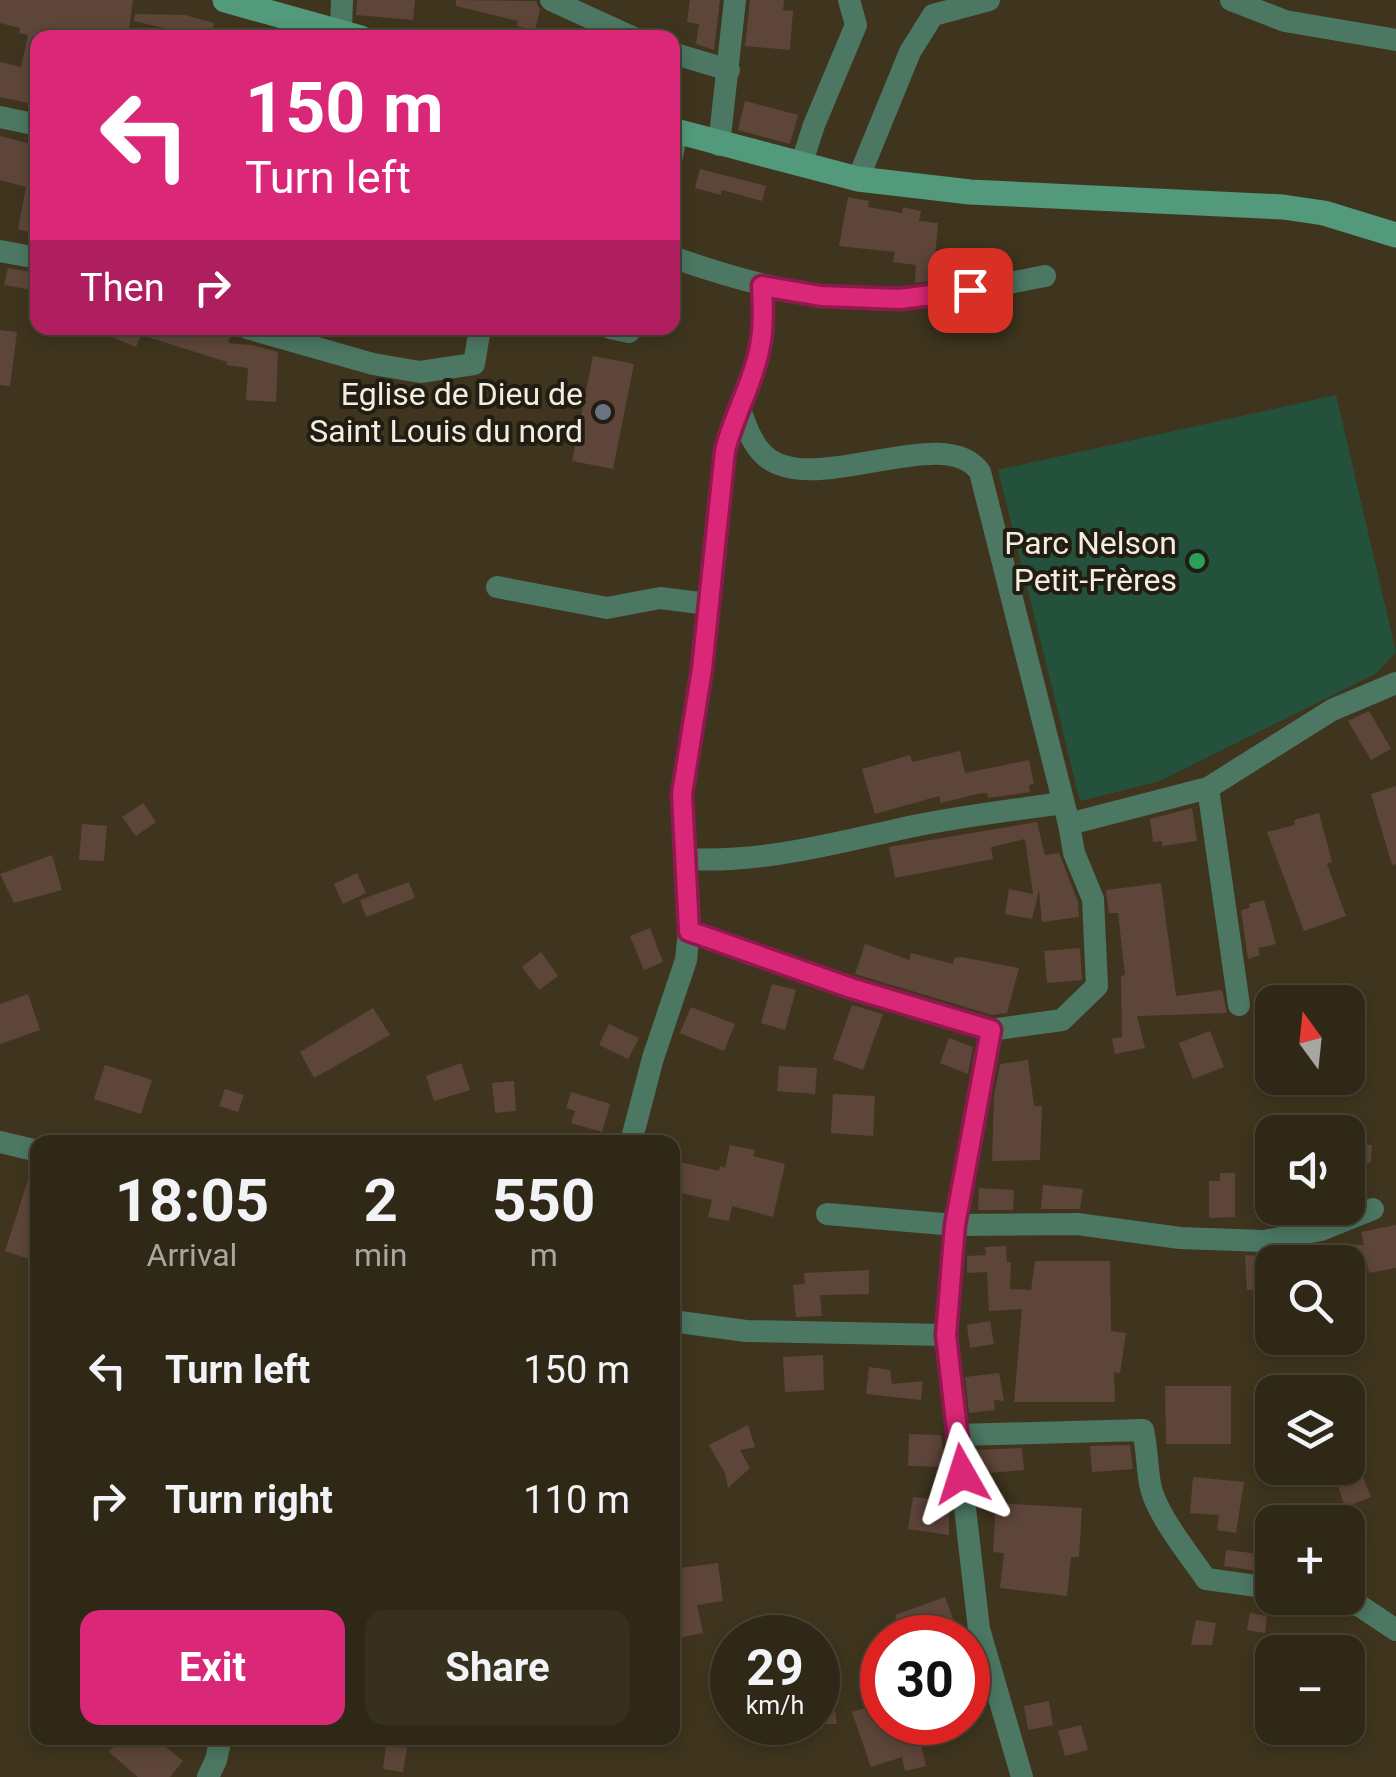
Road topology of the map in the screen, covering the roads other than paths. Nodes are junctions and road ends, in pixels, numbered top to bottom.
1 (224, 0) edge
2 (342, 0) edge
3 (551, 0) edge
4 (735, 0) edge
5 (849, 0) edge
6 (989, 0) edge
7 (1232, 0) edge
8 (336, 30) edge
9 (350, 30) edge
10 (617, 30) edge
11 (1396, 40) edge
12 (680, 56) edge
13 (729, 70) junction
14 (0, 117) edge
15 (30, 123) edge
16 (680, 140) edge
17 (719, 144) junction
18 (801, 165) junction
19 (858, 178) junction
20 (1396, 235) edge
21 (0, 250) edge
22 (30, 256) edge
23 (680, 260) edge
24 (1046, 276) dead end
25 (762, 286) junction
26 (272, 335) edge
27 (479, 335) edge
28 (739, 407) junction
29 (497, 587) dead end
30 (708, 604) junction
31 (1396, 683) edge
32 (1208, 788) junction
33 (1066, 814) junction
34 (685, 860) junction
35 (689, 931) junction
36 (1239, 1005) dead end
37 (991, 1030) junction
38 (633, 1135) edge
39 (0, 1142) edge
40 (30, 1149) edge
41 (1373, 1210) dead end
42 (827, 1214) dead end
43 (955, 1225) junction
44 (680, 1322) edge
45 (946, 1335) junction
46 (958, 1436) junction
47 (1255, 1586) edge
48 (1365, 1609) edge
49 (1396, 1630) edge
50 (219, 1745) edge
51 (208, 1777) edge
52 (1022, 1777) edge

1 - 8 main road
2 - 9 street
3 - 10 street
4 - 13 street
5 - 18 street
6 - 19 street
7 - 11 street
12 - 13 street
13 - 17 street
14 - 15 street
16 - 17 main road
17 - 18 main road
18 - 19 main road
19 - 20 main road
21 - 22 street
23 - 25 street
24 - 25 street
25 - 28 street
26 - 27 street
28 - 30 street
28 - 33 street
29 - 30 street
30 - 34 street
31 - 32 street
32 - 33 street
32 - 36 street
33 - 34 street
33 - 37 street
34 - 35 street
35 - 37 street
35 - 38 street
37 - 43 street
39 - 40 street
41 - 43 street
42 - 43 street
43 - 45 street
44 - 45 street
45 - 46 street
46 - 47 street
46 - 52 street
48 - 49 street
50 - 51 street

